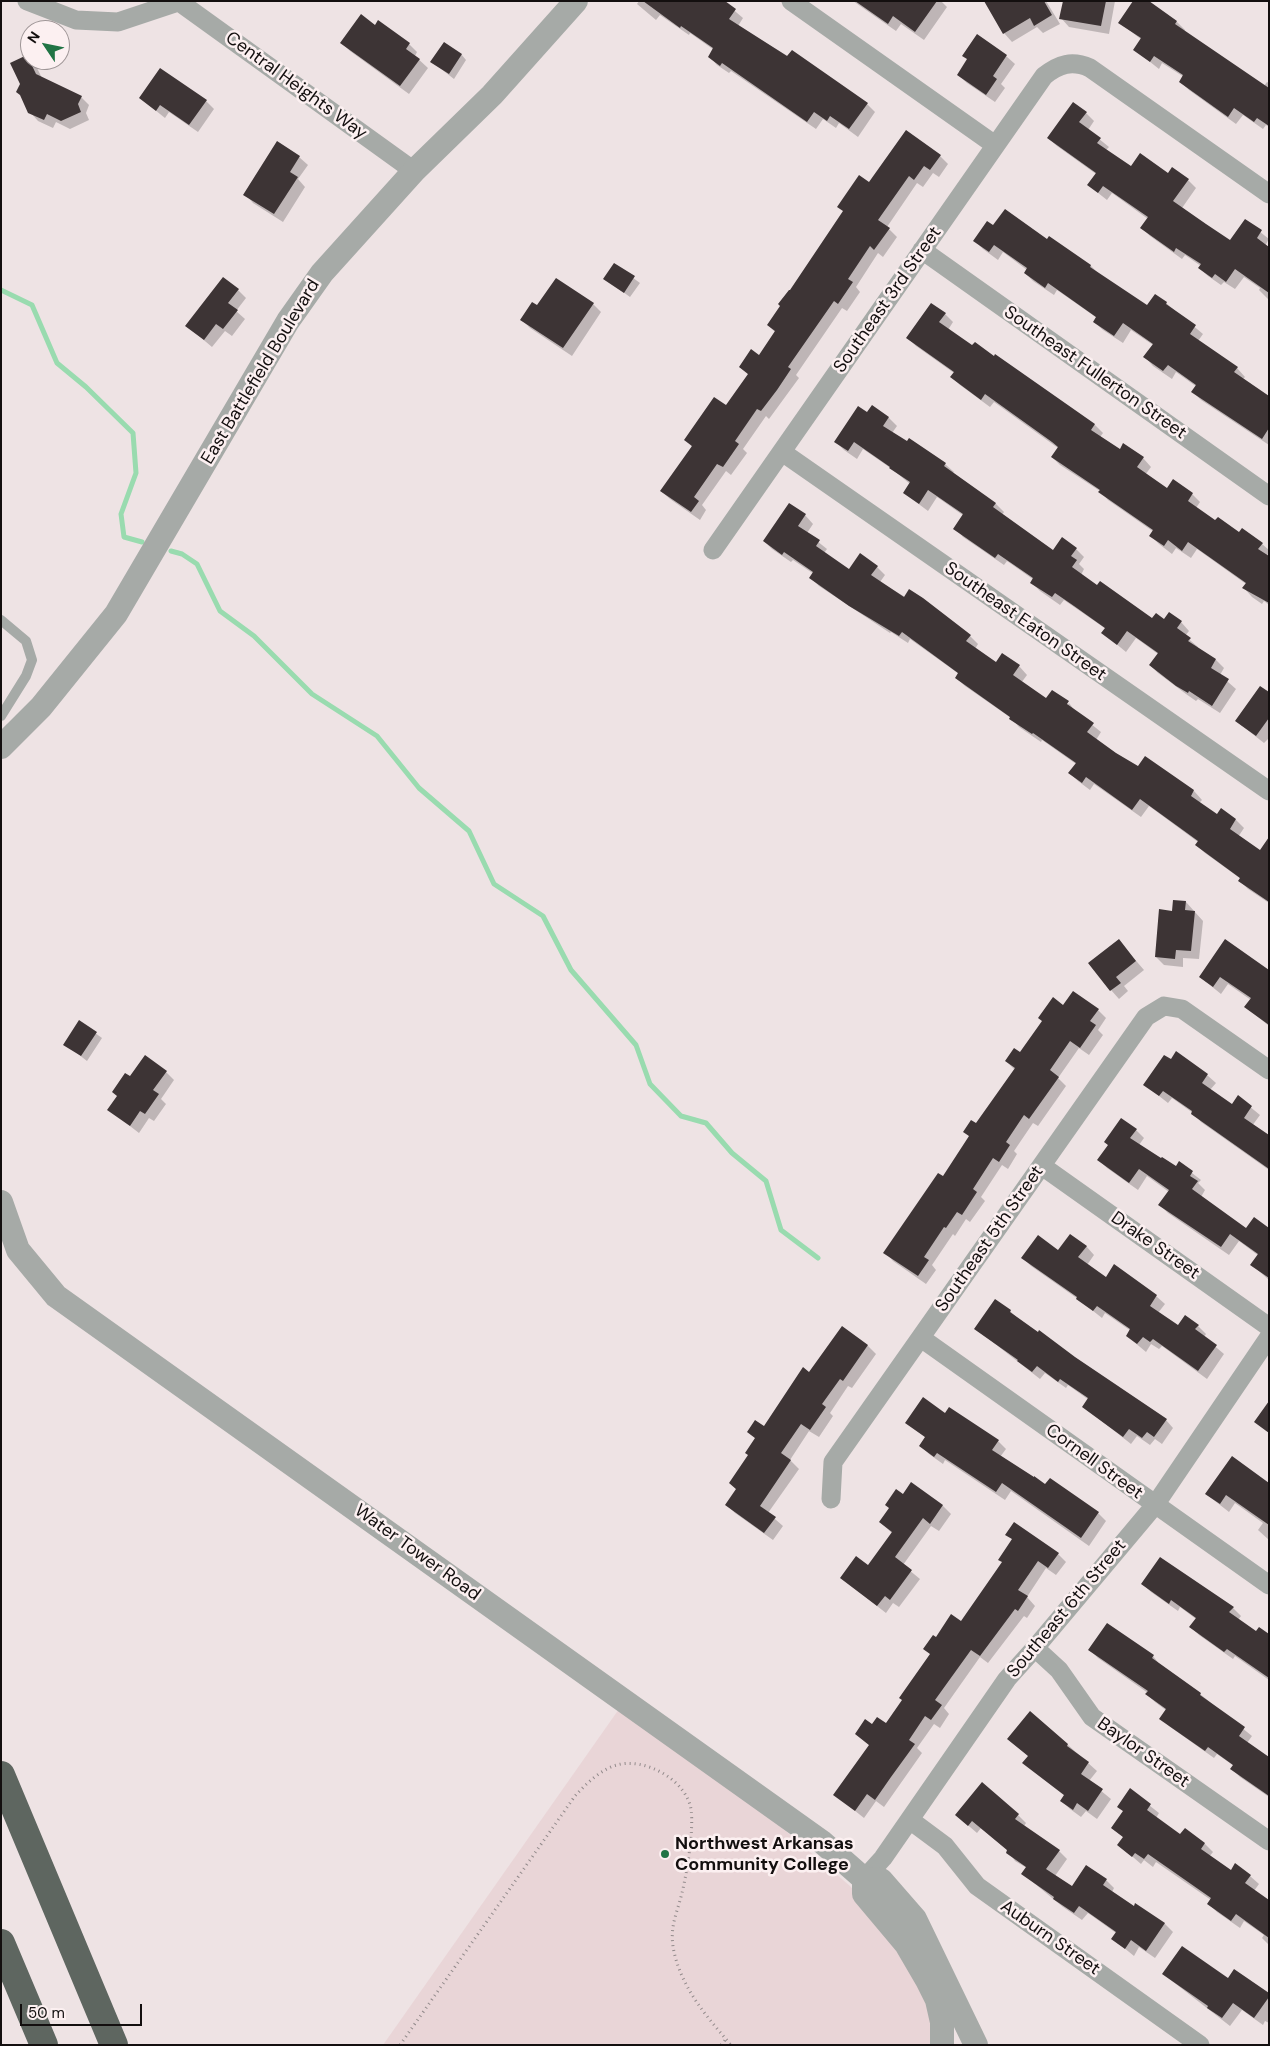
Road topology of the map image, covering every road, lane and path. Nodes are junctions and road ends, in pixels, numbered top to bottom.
1 (27, 1) edge
2 (576, 1) edge
3 (790, 1) edge
4 (178, 2) edge
5 (995, 145) junction
6 (414, 171) junction
7 (1269, 194) edge
8 (922, 250) junction
9 (782, 452) junction
10 (1269, 496) edge
11 (713, 550) dead end
12 (1, 620) edge
13 (1, 716) edge
14 (1, 747) edge
15 (1269, 791) edge
16 (1269, 1070) edge
17 (1042, 1166) junction
18 (1, 1202) edge
19 (1269, 1327) edge
20 (921, 1338) junction
21 (1269, 1338) edge
22 (832, 1499) dead end
23 (1155, 1505) junction
24 (1269, 1585) edge
25 (1035, 1648) junction
26 (1, 1775) edge
27 (910, 1820) junction
28 (1269, 1841) edge
29 (864, 1879) junction
30 (1, 1942) edge
31 (1, 1973) edge
32 (726, 2039) junction
33 (28, 2045) edge
34 (44, 2045) edge
35 (114, 2045) edge
36 (400, 2045) edge
37 (721, 2045) edge
38 (731, 2045) edge
39 (942, 2045) edge
40 (976, 2045) edge
41 (1200, 2045) edge

1 - 4 street
2 - 6 street, East Battlefield Boulevard
3 - 5 street
4 - 6 street, Central Heights Way
5 - 7 street, Southeast 3rd Street
5 - 8 street, Southeast 3rd Street
6 - 14 street, East Battlefield Boulevard
8 - 9 street, Southeast 3rd Street
8 - 10 street, Southeast Fullerton Street
9 - 11 street, Southeast 3rd Street
9 - 15 street, Southeast Eaton Street
12 - 13 lane
16 - 17 street, Southeast 5th Street
17 - 19 street, Drake Street
17 - 20 street, Southeast 5th Street
18 - 29 street, Water Tower Road
20 - 22 street, Southeast 5th Street
20 - 23 street, Cornell Street
21 - 23 street, Southeast 6th Street
23 - 24 street, Cornell Street
23 - 25 street, Southeast 6th Street
25 - 27 street, Southeast 6th Street
25 - 28 street, Baylor Street
26 - 35 highway
27 - 29 street, Southeast 6th Street
27 - 41 street, Auburn Street
29 - 39 street
29 - 40 street, Water Tower Road
30 - 34 highway
31 - 33 highway
32 - 36 path
32 - 37 path
32 - 38 path

